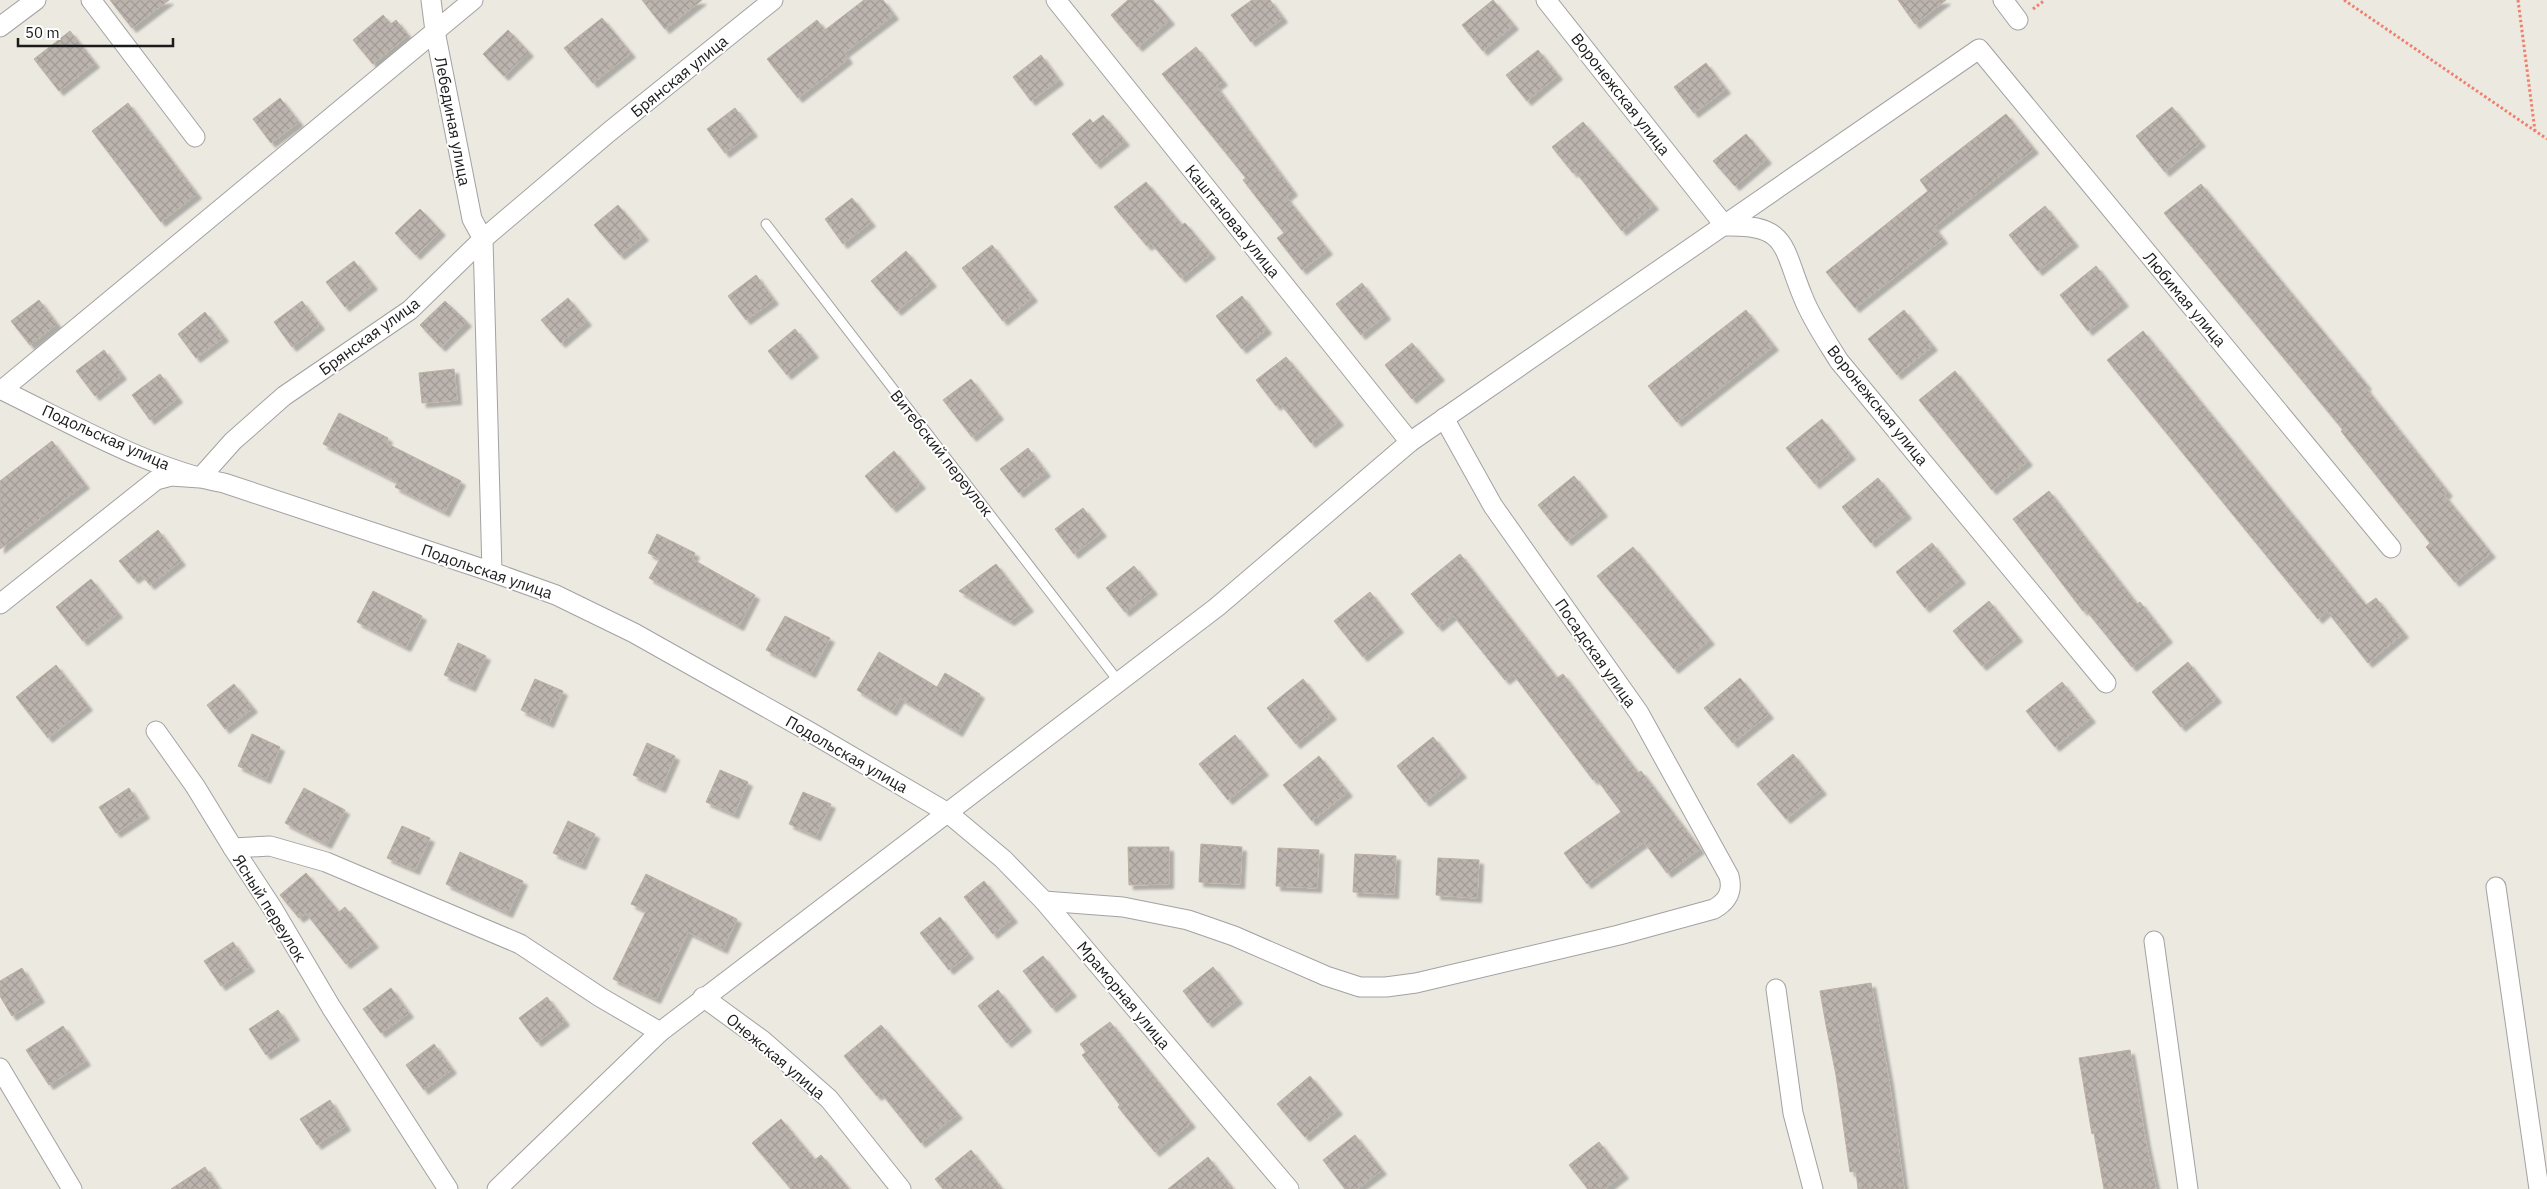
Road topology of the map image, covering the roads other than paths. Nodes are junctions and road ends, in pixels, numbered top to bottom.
1 (36, 0) edge
2 (91, 0) edge
3 (431, 0) edge
4 (473, 0) edge
5 (773, 0) edge
6 (1056, 0) edge
7 (1546, 0) edge
8 (2003, 0) edge
9 (2018, 20) dead end
10 (0, 26) edge
11 (435, 31) junction
12 (195, 137) dead end
13 (766, 224) dead end
14 (1725, 226) junction
15 (483, 239) junction
16 (1, 389) edge
17 (1444, 418) junction
18 (1410, 442) junction
19 (200, 478) junction
20 (2391, 548) dead end
21 (492, 572) junction
22 (0, 604) edge
23 (1119, 682) junction
24 (2106, 684) dead end
25 (156, 731) dead end
26 (948, 813) junction
27 (233, 848) junction
28 (2496, 887) dead end
29 (1044, 901) junction
30 (2154, 940) dead end
31 (1776, 989) dead end
32 (703, 997) junction
33 (660, 1032) junction
34 (0, 1068) edge
35 (72, 1189) edge
36 (448, 1189) edge
37 (498, 1189) edge
38 (901, 1189) edge
39 (1290, 1189) edge
40 (1813, 1189) edge
41 (2188, 1189) edge
42 (2539, 1189) edge

1 - 10 street
2 - 12 street
3 - 11 street, Лебединая улица
4 - 11 street
5 - 15 street, Брянская улица
6 - 18 street, Каштановая улица
7 - 14 street, Воронежская улица
8 - 9 street
11 - 15 street, Лебединая улица
11 - 16 street
13 - 23 lane, Витебский переулок
14 - 17 street
14 - 20 street, Любимая улица
14 - 24 street, Воронежская улица
15 - 19 street, Брянская улица
15 - 21 street
16 - 19 street, Подольская улица
17 - 18 street
17 - 29 street, Посадская улица
18 - 23 street
19 - 21 street, Подольская улица
19 - 22 street
21 - 26 street, Подольская улица
23 - 26 street
25 - 27 street
26 - 29 street, Мраморная улица
26 - 32 street
27 - 33 street, Ясный переулок
27 - 36 street, Ясный переулок
28 - 42 street
29 - 39 street, Мраморная улица
30 - 41 street
31 - 40 street
32 - 33 street
32 - 38 street, Онежская улица
33 - 37 street
34 - 35 street

